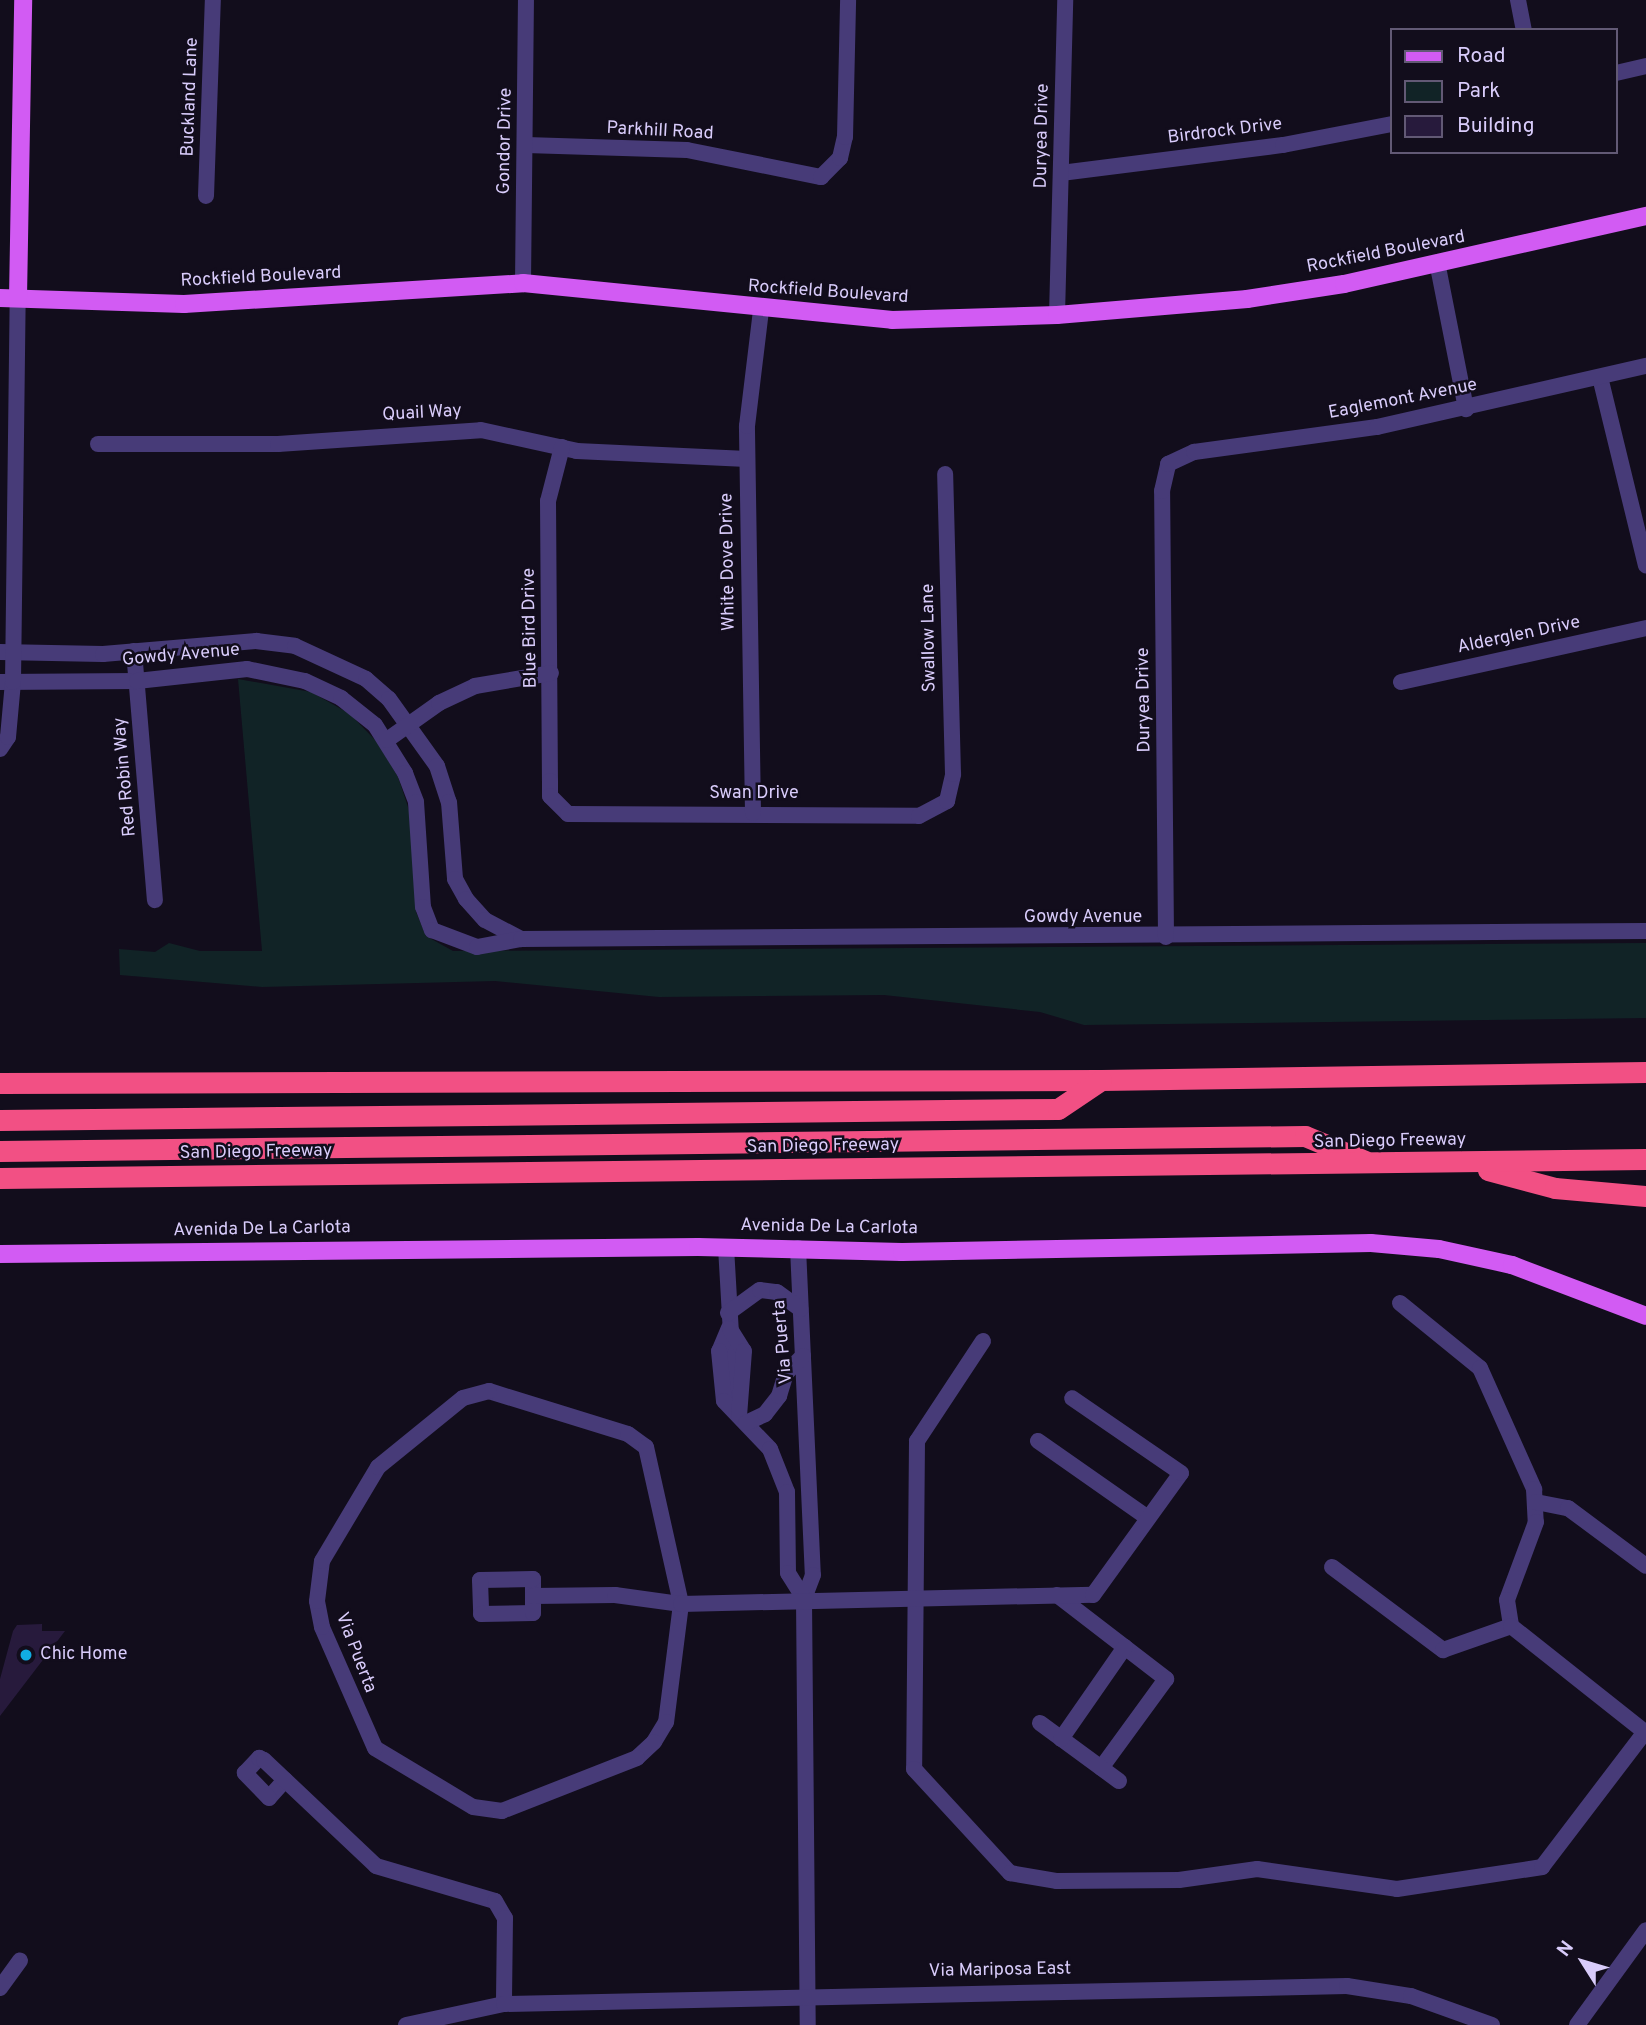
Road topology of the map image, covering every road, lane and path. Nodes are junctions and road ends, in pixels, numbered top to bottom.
1 (23, 0) edge
2 (213, 0) edge
3 (526, 0) edge
4 (848, 0) edge
5 (1065, 0) edge
6 (1518, 0) edge
7 (1524, 28) edge
8 (1646, 66) edge
9 (1618, 73) edge
10 (1390, 124) edge
11 (526, 145) junction
12 (1061, 173) junction
13 (206, 195) dead end
14 (1646, 216) edge
15 (1438, 267) junction
16 (523, 283) junction
17 (9, 298) edge
18 (761, 310) junction
19 (1057, 315) junction
20 (1646, 366) edge
21 (1600, 377) junction
22 (1466, 409) junction
23 (98, 444) dead end
24 (562, 447) junction
25 (747, 459) junction
26 (1168, 464) joint
27 (945, 474) dead end
28 (1646, 565) edge
29 (1646, 628) edge
30 (134, 651) junction
31 (6, 652) edge
32 (551, 673) junction
33 (137, 681) junction
34 (6, 682) edge
35 (1401, 682) dead end
36 (409, 724) junction
37 (387, 740) junction
38 (0, 749) edge
39 (947, 801) joint
40 (557, 807) joint
41 (752, 813) junction
42 (155, 900) dead end
43 (1646, 931) edge
44 (1167, 937) junction
45 (521, 939) junction
46 (1646, 1072) edge
47 (1101, 1080) junction
48 (0, 1083) edge
49 (0, 1120) edge
50 (0, 1151) edge
51 (1646, 1159) edge
52 (1465, 1164) junction
53 (1373, 1165) junction
54 (0, 1178) edge
55 (1646, 1196) edge
56 (726, 1247) junction
57 (798, 1248) junction
58 (0, 1254) edge
59 (1400, 1303) dead end
60 (800, 1309) junction
61 (1646, 1316) edge
62 (729, 1321) junction
63 (983, 1341) dead end
64 (803, 1356) junction
65 (1072, 1398) dead end
66 (743, 1420) junction
67 (1038, 1441) dead end
68 (1536, 1502) junction
69 (1148, 1518) junction
70 (1646, 1566) edge
71 (1332, 1567) dead end
72 (914, 1595) junction
73 (1057, 1595) junction
74 (533, 1596) dead end
75 (804, 1599) junction
76 (681, 1604) junction
77 (1511, 1626) junction
78 (1125, 1647) junction
79 (1040, 1723) dead end
80 (1646, 1732) edge
81 (1061, 1739) junction
82 (1101, 1768) junction
83 (285, 1780) dead end
84 (1119, 1781) dead end
85 (1646, 1930) edge
86 (20, 1960) dead end
87 (0, 1988) edge
88 (806, 1995) junction
89 (504, 2004) junction
90 (406, 2025) edge
91 (808, 2025) edge
92 (1492, 2025) edge
93 (1577, 2025) edge

1 - 17 main road
2 - 13 street, Buckland Lane
3 - 11 street, Gondor Drive
4 - 11 street, Parkhill Road
5 - 12 street, Duryea Drive
6 - 7 street
8 - 9 street
10 - 12 street, Birdrock Drive
11 - 16 street, Gondor Drive
12 - 19 street, Duryea Drive
14 - 15 main road, Rockfield Boulevard
15 - 19 main road, Rockfield Boulevard
15 - 22 street
16 - 17 main road, Rockfield Boulevard
16 - 18 main road, Rockfield Boulevard
17 - 31 street
18 - 19 main road, Rockfield Boulevard
18 - 25 street, White Dove Drive
20 - 21 street, Eaglemont Avenue
21 - 22 street, Eaglemont Avenue
21 - 28 street
22 - 26 street, Eaglemont Avenue
23 - 24 street, Quail Way
24 - 25 street, Quail Way
24 - 32 street, Blue Bird Drive
25 - 41 street, White Dove Drive
26 - 44 street, Duryea Drive
27 - 39 street, Swallow Lane
29 - 35 street, Alderglen Drive
30 - 31 street, Gowdy Avenue
30 - 33 street, Red Robin Way
30 - 36 street, Gowdy Avenue
31 - 34 street
32 - 36 street
32 - 40 street, Blue Bird Drive
33 - 34 street, Gowdy Avenue
33 - 37 street, Gowdy Avenue
33 - 42 street, Red Robin Way
34 - 38 street
36 - 37 street
36 - 45 street, Gowdy Avenue
37 - 45 street, Gowdy Avenue
39 - 41 street, Swan Drive
40 - 41 street, Swan Drive
43 - 44 street, Gowdy Avenue
44 - 45 street, Gowdy Avenue
46 - 47 highway
47 - 48 highway
47 - 49 highway
50 - 53 highway
51 - 52 highway, San Diego Freeway
52 - 53 highway, San Diego Freeway
52 - 55 highway
53 - 54 highway, San Diego Freeway
56 - 57 main road, Avenida De La Carlota
56 - 58 main road, Avenida De La Carlota
56 - 62 street
57 - 60 street, Via Puerta
57 - 61 main road, Avenida De La Carlota
59 - 68 street
60 - 62 street
60 - 64 street, Via Puerta
62 - 66 street
62 - 66 street, Via Puerta
63 - 72 street
64 - 66 street
64 - 75 street, Via Puerta
65 - 69 street
66 - 75 street, Via Puerta
67 - 69 street
68 - 70 street
68 - 77 street
69 - 73 street
71 - 77 street
72 - 73 street
72 - 75 street
72 - 80 street
73 - 78 street
74 - 76 street
75 - 76 street
75 - 88 street, Via Puerta
76 - 76 street, Via Puerta
77 - 80 street
78 - 81 street
78 - 82 street
79 - 81 street
81 - 82 street
82 - 84 street
83 - 89 street
85 - 93 street
86 - 87 street
88 - 89 street, Via Mariposa East
88 - 91 street, Via Puerta
88 - 92 street, Via Mariposa East
89 - 90 street, Via Mariposa East

